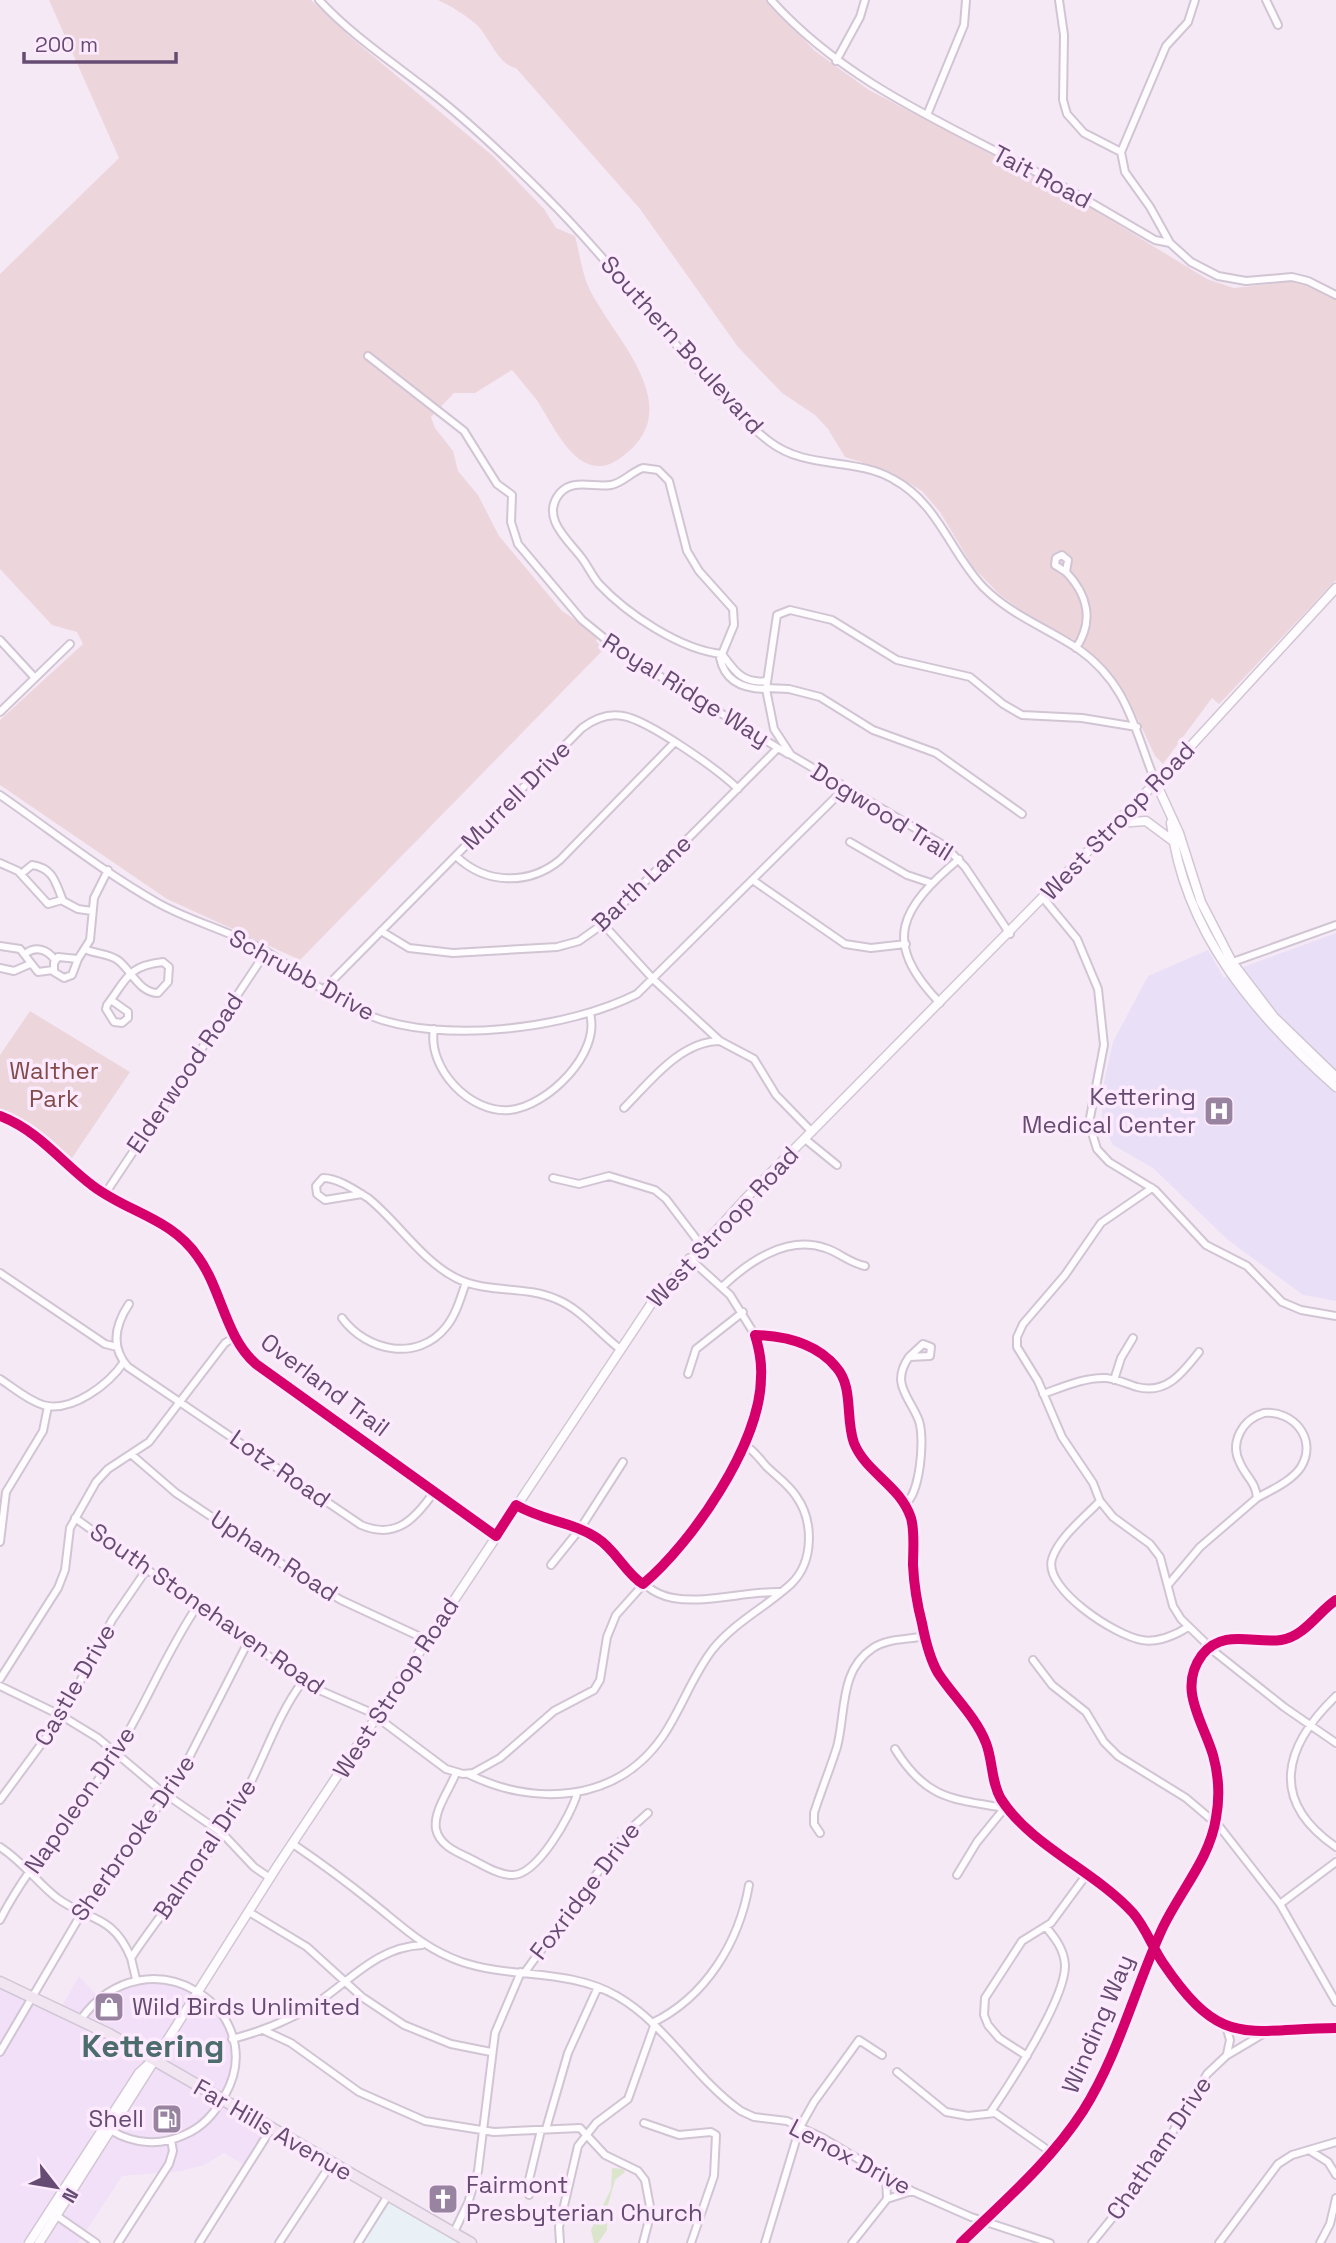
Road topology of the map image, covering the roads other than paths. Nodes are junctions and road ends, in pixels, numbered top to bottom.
1 (319, 0) edge
2 (771, 0) edge
3 (865, 0) edge
4 (966, 0) edge
5 (1059, 0) edge
6 (1195, 0) edge
7 (1266, 0) edge
8 (1278, 25) dead end
9 (836, 61) junction
10 (927, 115) junction
11 (1121, 152) junction
12 (1170, 243) junction
13 (1336, 295) edge
14 (368, 356) dead end
15 (1066, 572) dead end
16 (1336, 589) edge
17 (0, 640) edge
18 (70, 643) dead end
19 (1076, 648) junction
20 (722, 654) junction
21 (726, 668) junction
22 (35, 678) junction
23 (744, 678) junction
24 (738, 684) junction
25 (763, 686) junction
26 (0, 712) edge
27 (1137, 727) junction
28 (674, 743) junction
29 (778, 748) junction
30 (791, 755) junction
31 (1156, 783) junction
32 (846, 787) junction
33 (738, 789) junction
34 (0, 795) edge
35 (1022, 814) dead end
36 (1170, 817) junction
37 (1117, 823) junction
38 (1173, 841) junction
39 (850, 842) dead end
40 (456, 856) junction
41 (959, 859) junction
42 (0, 863) edge
43 (108, 870) junction
44 (21, 874) junction
45 (754, 881) junction
46 (931, 883) junction
47 (1044, 899) junction
48 (62, 900) junction
49 (92, 911) junction
50 (603, 924) junction
51 (1336, 925) edge
52 (381, 931) junction
53 (1010, 934) junction
54 (906, 944) junction
55 (0, 946) edge
56 (86, 950) junction
57 (266, 952) junction
58 (25, 954) junction
59 (78, 959) junction
60 (55, 960) junction
61 (30, 964) junction
62 (1229, 964) junction
63 (0, 968) edge
64 (53, 970) junction
65 (130, 973) junction
66 (654, 980) junction
67 (323, 990) junction
68 (111, 1000) dead end
69 (940, 1003) junction
70 (590, 1014) junction
71 (434, 1029) junction
72 (720, 1041) junction
73 (1336, 1077) edge
74 (1336, 1087) edge
75 (624, 1108) dead end
76 (0, 1116) edge
77 (812, 1132) junction
78 (805, 1139) junction
79 (837, 1165) dead end
80 (553, 1178) dead end
81 (1152, 1188) junction
82 (105, 1194) junction
83 (365, 1196) junction
84 (701, 1245) junction
85 (689, 1258) junction
86 (865, 1266) dead end
87 (0, 1273) edge
88 (467, 1282) junction
89 (722, 1287) junction
90 (130, 1304) dead end
91 (743, 1312) junction
92 (1336, 1316) edge
93 (342, 1318) dead end
94 (755, 1335) junction
95 (234, 1337) junction
96 (1133, 1338) dead end
97 (117, 1347) junction
98 (620, 1349) junction
99 (1199, 1352) dead end
100 (909, 1357) dead end
101 (124, 1362) junction
102 (688, 1374) dead end
103 (0, 1378) edge
104 (1114, 1380) junction
105 (1043, 1394) junction
106 (180, 1401) junction
107 (48, 1406) junction
108 (743, 1444) junction
109 (132, 1455) junction
110 (624, 1462) dead end
111 (434, 1492) junction
112 (1257, 1498) junction
113 (1100, 1501) junction
114 (905, 1504) junction
115 (516, 1505) junction
116 (75, 1518) junction
117 (580, 1529) junction
118 (496, 1536) junction
119 (0, 1542) edge
120 (551, 1565) dead end
121 (147, 1569) junction
122 (643, 1584) junction
123 (1168, 1586) junction
124 (780, 1592) junction
125 (1336, 1600) edge
126 (198, 1605) junction
127 (1188, 1627) junction
128 (925, 1636) junction
129 (427, 1640) junction
130 (248, 1642) junction
131 (1209, 1648) junction
132 (1033, 1660) dead end
133 (0, 1679) edge
134 (303, 1681) junction
135 (0, 1686) edge
136 (1336, 1696) edge
137 (62, 1716) junction
138 (377, 1716) junction
139 (1308, 1724) junction
140 (1336, 1743) edge
141 (895, 1749) dead end
142 (116, 1752) junction
143 (456, 1773) junction
144 (468, 1774) junction
145 (577, 1794) junction
146 (167, 1796) junction
147 (0, 1800) edge
148 (1006, 1806) junction
149 (648, 1813) dead end
150 (1216, 1822) junction
151 (222, 1833) junction
152 (820, 1833) dead end
153 (293, 1844) junction
154 (0, 1847) edge
155 (1336, 1847) edge
156 (1336, 1862) edge
157 (30, 1870) junction
158 (1087, 1874) junction
159 (957, 1875) dead end
160 (270, 1878) junction
161 (749, 1885) dead end
162 (1280, 1905) junction
163 (83, 1911) junction
164 (248, 1912) junction
165 (0, 1920) edge
166 (1046, 1927) junction
167 (424, 1945) junction
168 (1154, 1947) junction
169 (131, 1958) junction
170 (523, 1972) junction
171 (136, 1979) junction
172 (346, 1979) junction
173 (0, 1982) edge
174 (598, 1987) junction
175 (197, 1992) junction
176 (35, 1996) junction
177 (1336, 2002) edge
178 (81, 2019) junction
179 (653, 2025) junction
180 (1226, 2026) junction
181 (1336, 2028) edge
182 (263, 2030) junction
183 (1264, 2033) junction
184 (232, 2039) junction
185 (0, 2052) edge
186 (491, 2052) junction
187 (882, 2055) dead end
188 (1027, 2056) junction
189 (1226, 2056) junction
190 (153, 2060) junction
191 (897, 2072) dead end
192 (222, 2101) junction
193 (990, 2113) junction
194 (644, 2123) dead end
195 (800, 2127) junction
196 (271, 2129) junction
197 (543, 2129) junction
198 (112, 2131) junction
199 (483, 2132) junction
200 (585, 2133) junction
201 (171, 2140) junction
202 (1336, 2142) edge
203 (1307, 2151) junction
204 (1052, 2153) junction
205 (331, 2164) junction
206 (1336, 2175) edge
207 (886, 2177) junction
208 (912, 2191) junction
209 (529, 2195) dead end
210 (387, 2197) junction
211 (1336, 2197) edge
212 (887, 2199) junction
213 (57, 2216) junction
214 (984, 2222) junction
215 (453, 2234) junction
216 (29, 2243) edge
217 (39, 2243) edge
218 (96, 2243) edge
219 (118, 2243) edge
220 (200, 2243) edge
221 (279, 2243) edge
222 (358, 2243) edge
223 (471, 2243) edge
224 (560, 2243) edge
225 (643, 2243) edge
226 (691, 2243) edge
227 (765, 2243) edge
228 (852, 2243) edge
229 (961, 2243) edge
230 (1050, 2243) edge
231 (1092, 2243) edge
232 (1219, 2243) edge
233 (1320, 2243) edge

1 - 19 street, Southern Boulevard
2 - 9 street, Tait Road
3 - 9 street
4 - 10 street
5 - 11 street
6 - 11 street
7 - 8 street
9 - 10 street, Tait Road
10 - 12 street, Tait Road
11 - 12 street
12 - 13 street, Tait Road
14 - 29 street, Royal Ridge Way
15 - 19 street
16 - 31 main road, West Stroop Road
17 - 22 street
18 - 22 street
19 - 27 street, Southern Boulevard
20 - 20 street, Royal Ridge Way
20 - 21 street, Royal Ridge Way
21 - 23 street, Royal Ridge Way
21 - 24 street, Royal Ridge Way
22 - 26 street
23 - 24 street
23 - 25 street, Royal Ridge Way
24 - 25 street, Royal Ridge Way
25 - 27 street, Dogwood Trail
25 - 30 street, Dogwood Trail
25 - 35 street
27 - 31 street, Southern Boulevard
28 - 33 street, Murrell Drive
28 - 40 street
28 - 40 street, Murrell Drive
29 - 30 street
29 - 33 street, Barth Lane
30 - 32 street, Dogwood Trail
31 - 36 main road, Southern Boulevard
31 - 37 main road, West Stroop Road
32 - 41 street, Dogwood Trail
32 - 45 street, Schrubb Drive
33 - 50 street, Barth Lane
34 - 43 street, Schrubb Drive
36 - 38 main road, Southern Boulevard
36 - 62 main road, Southern Boulevard
37 - 38 main road
37 - 47 main road, West Stroop Road
38 - 62 main road, Southern Boulevard
39 - 46 street
40 - 52 street, Murrell Drive
41 - 46 street
41 - 53 street, Dogwood Trail
42 - 44 street
43 - 49 street
43 - 57 street, Schrubb Drive
44 - 48 street
44 - 48 street
45 - 54 street
45 - 66 street, Schrubb Drive
46 - 54 street
47 - 53 main road, West Stroop Road
47 - 81 street
48 - 49 street
49 - 56 street
50 - 52 street, Barth Lane
50 - 66 street
51 - 62 street
52 - 67 street, Murrell Drive
53 - 69 main road, West Stroop Road
54 - 69 street
55 - 58 street
56 - 59 street
56 - 65 street
57 - 67 street, Schrubb Drive
57 - 82 street, Elderwood Road
58 - 60 street
58 - 61 street
59 - 60 street
59 - 64 street
60 - 64 street
61 - 63 street
61 - 64 street
62 - 73 main road, Southern Boulevard
62 - 74 main road, Southern Boulevard
65 - 65 street
65 - 68 street
66 - 70 street, Schrubb Drive
66 - 72 street
67 - 71 street, Schrubb Drive
69 - 77 main road, West Stroop Road
70 - 71 street, Schrubb Drive
70 - 71 street
72 - 75 street
72 - 77 street
76 - 82 street, Overland Trail
77 - 78 main road, West Stroop Road
78 - 79 street
78 - 84 main road, West Stroop Road
80 - 84 street
81 - 92 street
81 - 105 street
82 - 95 street, Overland Trail
83 - 83 street
83 - 88 street
84 - 85 main road, West Stroop Road
85 - 89 street
85 - 98 main road, West Stroop Road
86 - 89 street
87 - 97 street
88 - 93 street
88 - 98 street
89 - 91 street
90 - 97 street
91 - 94 street
91 - 102 street
94 - 108 street
94 - 114 street
95 - 106 street
95 - 111 street, Overland Trail
96 - 104 street
97 - 101 street
98 - 115 main road, West Stroop Road
99 - 104 street
100 - 114 street
101 - 106 street, Lotz Road
101 - 107 street
103 - 107 street
104 - 105 street
105 - 113 street
106 - 109 street
106 - 111 street, Lotz Road
107 - 119 street
108 - 122 street
108 - 124 street
109 - 116 street
109 - 129 street, Upham Road
110 - 117 street
111 - 118 street, Overland Trail
112 - 112 street
112 - 123 street
113 - 123 street
113 - 127 street
114 - 128 street
115 - 117 street
115 - 118 main road, West Stroop Road
116 - 121 street, South Stonehaven Road
116 - 133 street
117 - 120 street
117 - 122 street
118 - 129 main road, West Stroop Road
121 - 126 street, South Stonehaven Road
121 - 137 street, Castle Drive
122 - 124 street
122 - 144 street
123 - 127 street
124 - 145 street
125 - 131 street
126 - 130 street, South Stonehaven Road
126 - 142 street, Napoleon Drive
127 - 131 street
128 - 148 street
128 - 152 street
129 - 138 main road, West Stroop Road
130 - 134 street, South Stonehaven Road
130 - 146 street, Sherbrooke Drive
131 - 139 street
131 - 150 street, Winding Way
132 - 150 street
134 - 138 street, South Stonehaven Road
134 - 151 street, Balmoral Drive
135 - 137 street
136 - 139 street
137 - 142 street
137 - 147 street, Castle Drive
138 - 143 street, South Stonehaven Road
138 - 153 main road, West Stroop Road
139 - 140 street
139 - 155 street
141 - 148 street
142 - 146 street
142 - 157 street, Napoleon Drive
143 - 144 street
143 - 145 street
144 - 145 street
146 - 151 street
146 - 163 street, Sherbrooke Drive
148 - 158 street
148 - 159 street
149 - 170 street, Foxridge Drive
150 - 162 street
150 - 168 street, Winding Way
151 - 160 street
151 - 169 street, Balmoral Drive
153 - 160 main road, West Stroop Road
153 - 167 street, Lenox Drive
154 - 157 street
156 - 162 street
157 - 163 street
157 - 165 street, Napoleon Drive
158 - 166 street
158 - 168 street
160 - 164 main road, West Stroop Road
161 - 179 street
162 - 177 street
163 - 169 street
163 - 176 street, Sherbrooke Drive
164 - 172 street
164 - 175 main road, West Stroop Road
166 - 188 street
166 - 188 street
167 - 170 street, Lenox Drive
167 - 172 street
168 - 180 street
168 - 204 street, Winding Way
169 - 171 street
170 - 174 street, Lenox Drive
170 - 186 street, Foxridge Drive
171 - 175 street
171 - 178 street
172 - 182 street
172 - 186 street
173 - 176 main road, Far Hills Avenue
174 - 179 street, Lenox Drive
174 - 197 street
175 - 184 street
175 - 190 main road, West Stroop Road
176 - 178 main road, Far Hills Avenue
176 - 185 street, Sherbrooke Drive
178 - 190 main road, Far Hills Avenue
179 - 195 street, Lenox Drive
179 - 200 street
180 - 183 street
180 - 189 street
181 - 183 street
182 - 184 street
182 - 199 street
183 - 189 street, Chatham Drive
184 - 192 street
186 - 199 street, Foxridge Drive
187 - 195 street
188 - 193 street
189 - 231 street, Chatham Drive
190 - 192 main road, Far Hills Avenue
190 - 198 main road
190 - 216 main road
191 - 193 street
192 - 196 main road, Far Hills Avenue
192 - 201 street
193 - 204 street
194 - 226 street
195 - 207 street, Lenox Drive
195 - 227 street
196 - 205 main road, Far Hills Avenue
196 - 220 street
197 - 199 street
197 - 200 street
197 - 209 street
198 - 201 street
198 - 213 main road
199 - 215 street, Foxridge Drive
200 - 224 street
200 - 225 street
201 - 219 street
202 - 203 street
203 - 206 street
203 - 232 street
204 - 214 street, Winding Way
205 - 210 main road, Far Hills Avenue
205 - 221 street
207 - 208 street, Lenox Drive
207 - 212 street
208 - 212 street
208 - 214 street, Lenox Drive
210 - 215 main road, Far Hills Avenue
210 - 222 street
211 - 233 street
212 - 228 street
213 - 217 main road
213 - 218 street
214 - 229 street, Winding Way
214 - 230 street, Lenox Drive
215 - 223 main road, Far Hills Avenue

